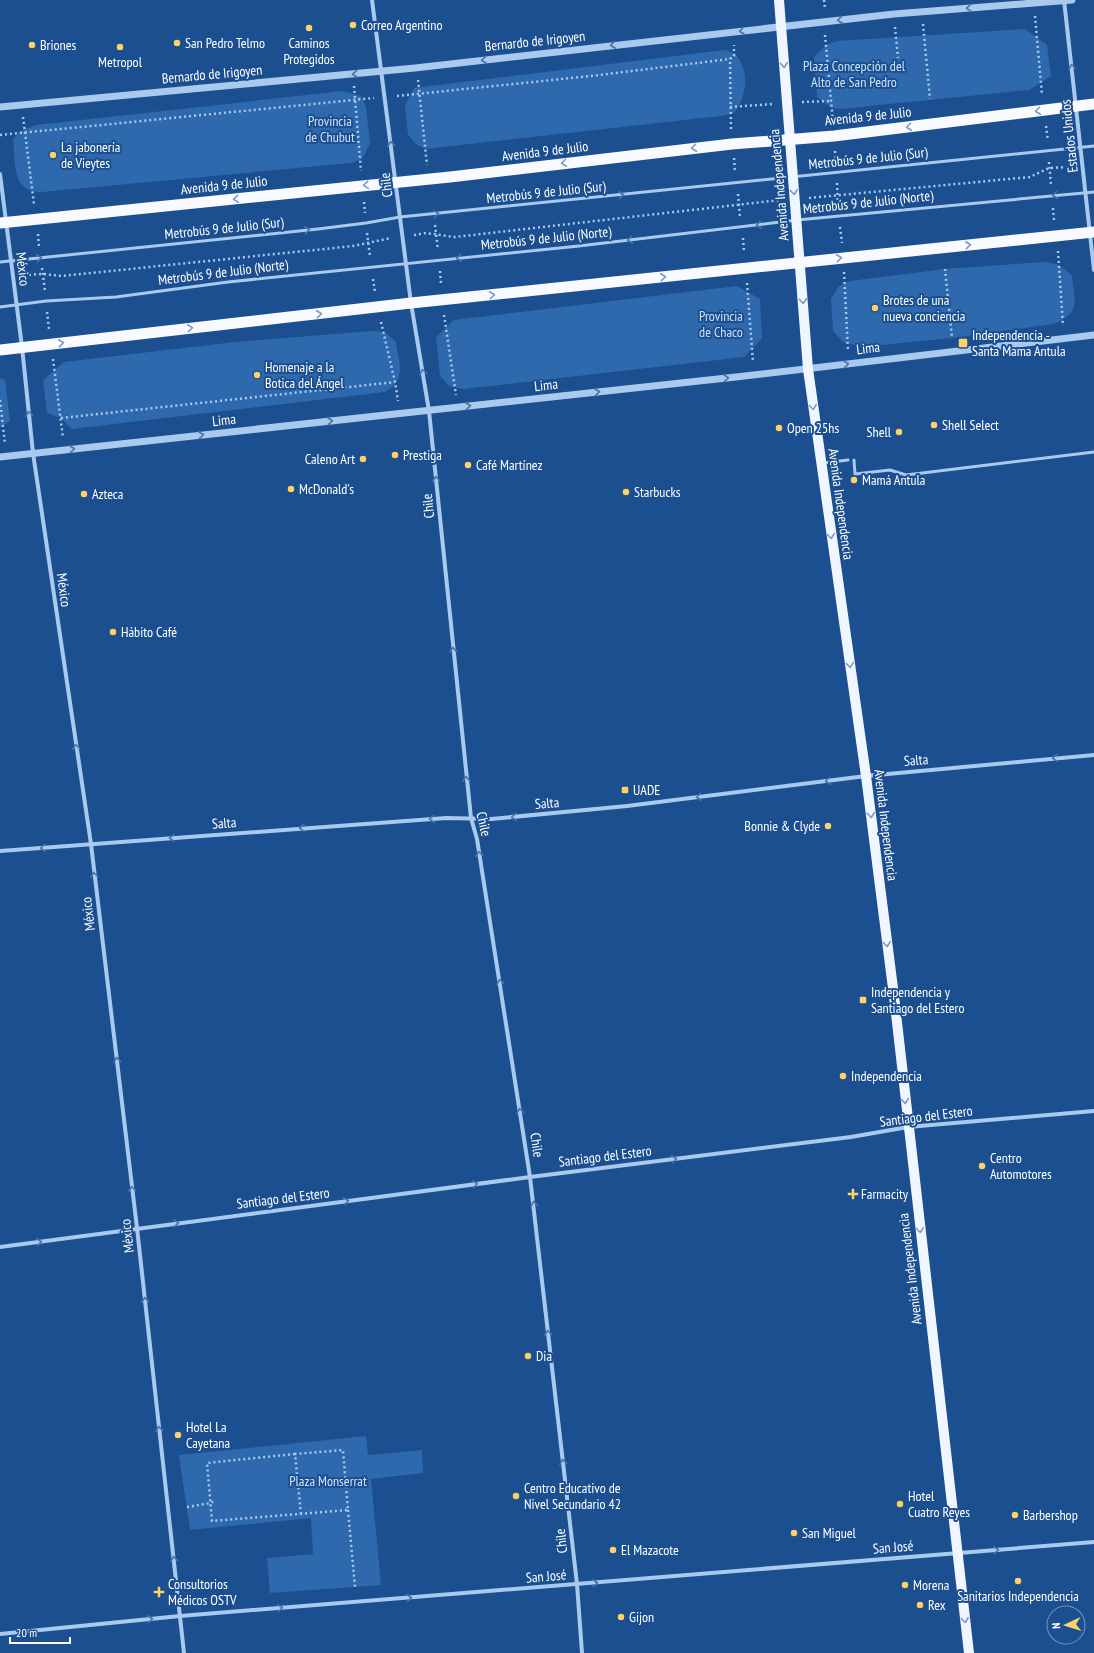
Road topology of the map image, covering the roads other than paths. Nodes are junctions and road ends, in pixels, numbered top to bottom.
1 (372, 0) edge
2 (779, 0) edge
3 (1064, 0) edge
4 (1072, 0) edge
5 (781, 26) junction
6 (380, 71) junction
7 (1094, 104) edge
8 (1077, 106) junction
9 (0, 107) edge
10 (789, 139) junction
11 (1094, 146) edge
12 (1080, 147) junction
13 (0, 174) edge
14 (792, 176) junction
15 (397, 182) junction
16 (1086, 192) junction
17 (1094, 192) edge
18 (400, 216) junction
19 (797, 220) junction
20 (3, 223) edge
21 (1092, 232) edge
22 (11, 261) junction
23 (0, 262) edge
24 (800, 262) junction
25 (406, 264) junction
26 (1094, 270) edge
27 (411, 303) junction
28 (17, 305) junction
29 (0, 307) edge
30 (1094, 335) edge
31 (22, 347) junction
32 (0, 350) edge
33 (808, 369) junction
34 (429, 411) junction
35 (1094, 452) edge
36 (33, 453) junction
37 (4, 456) edge
38 (848, 460) dead end
39 (854, 460) dead end
40 (821, 463) junction
41 (1094, 755) edge
42 (866, 776) junction
43 (470, 818) junction
44 (90, 844) junction
45 (0, 851) edge
46 (1094, 1110) edge
47 (908, 1127) junction
48 (530, 1177) junction
49 (137, 1228) junction
50 (0, 1247) edge
51 (1094, 1542) edge
52 (957, 1553) junction
53 (576, 1584) junction
54 (180, 1616) junction
55 (0, 1634) edge
56 (184, 1653) edge
57 (582, 1653) edge
58 (969, 1653) edge

1 - 6 street, Chile
2 - 5 main road, Avenida Independencia
3 - 4 street, Bernardo de Irigoyen
3 -> 5 street, Bernardo de Irigoyen
8 -> 3 street, Estados Unidos
5 -> 6 street, Bernardo de Irigoyen
5 -> 10 main road, Avenida Independencia
6 -> 9 street, Bernardo de Irigoyen
15 -> 6 street, Chile
7 - 8 highway, Avenida 9 de Julio
8 -> 10 highway, Avenida 9 de Julio
8 - 12 street, Estados Unidos
10 - 14 main road, Avenida Independencia
10 -> 15 highway, Avenida 9 de Julio
11 - 12 lane, Metrobús 9 de Julio (Sur)
12 - 14 lane, Metrobús 9 de Julio (Sur)
12 - 16 street, Estados Unidos
13 - 20 street, México
18 -> 14 lane, Metrobús 9 de Julio (Sur)
14 -> 19 main road, Avenida Independencia
15 - 18 street, Chile
15 -> 20 highway, Avenida 9 de Julio
16 - 17 lane, Metrobús 9 de Julio (Norte)
16 -> 19 lane, Metrobús 9 de Julio (Norte)
16 - 21 street, Estados Unidos
22 -> 18 lane, Metrobús 9 de Julio (Sur)
18 - 25 street, Chile
19 - 24 main road, Avenida Independencia
19 -> 25 lane, Metrobús 9 de Julio (Norte)
20 - 22 street, México
24 -> 21 highway
21 - 26 street, Estados Unidos
22 - 23 lane, Metrobús 9 de Julio (Sur)
22 - 28 street, México
27 -> 24 highway
24 -> 33 main road, Avenida Independencia
25 - 27 street, Chile
25 - 28 lane, Metrobús 9 de Julio (Norte)
31 -> 27 highway
34 -> 27 street, Chile
28 - 29 lane, Metrobús 9 de Julio (Norte)
28 - 31 street, México
33 -> 30 street, Lima
31 - 32 highway
36 -> 31 street, México
34 -> 33 street, Lima
33 -> 40 main road, Avenida Independencia
36 -> 34 street, Lima
43 -> 34 street, Chile
35 - 39 lane
36 - 37 street, Lima
44 -> 36 street, México
38 - 40 lane
40 -> 42 main road, Avenida Independencia
41 -> 42 street, Salta
42 -> 43 street, Salta
42 -> 47 main road, Avenida Independencia
43 -> 44 street, Salta
48 -> 43 street, Chile
44 -> 45 street, Salta
49 -> 44 street, México
46 - 47 street, Santiago del Estero
48 -> 47 street, Santiago del Estero
47 -> 52 main road, Avenida Independencia
49 -> 48 street, Santiago del Estero
53 -> 48 street, Chile
50 -> 49 street, Santiago del Estero
54 -> 49 street, México
52 -> 51 street, San José
53 -> 52 street, San José
52 -> 58 main road, Avenida Independencia
54 -> 53 street, San José
53 - 57 street, Chile
55 -> 54 street, San José
54 - 56 street, México

